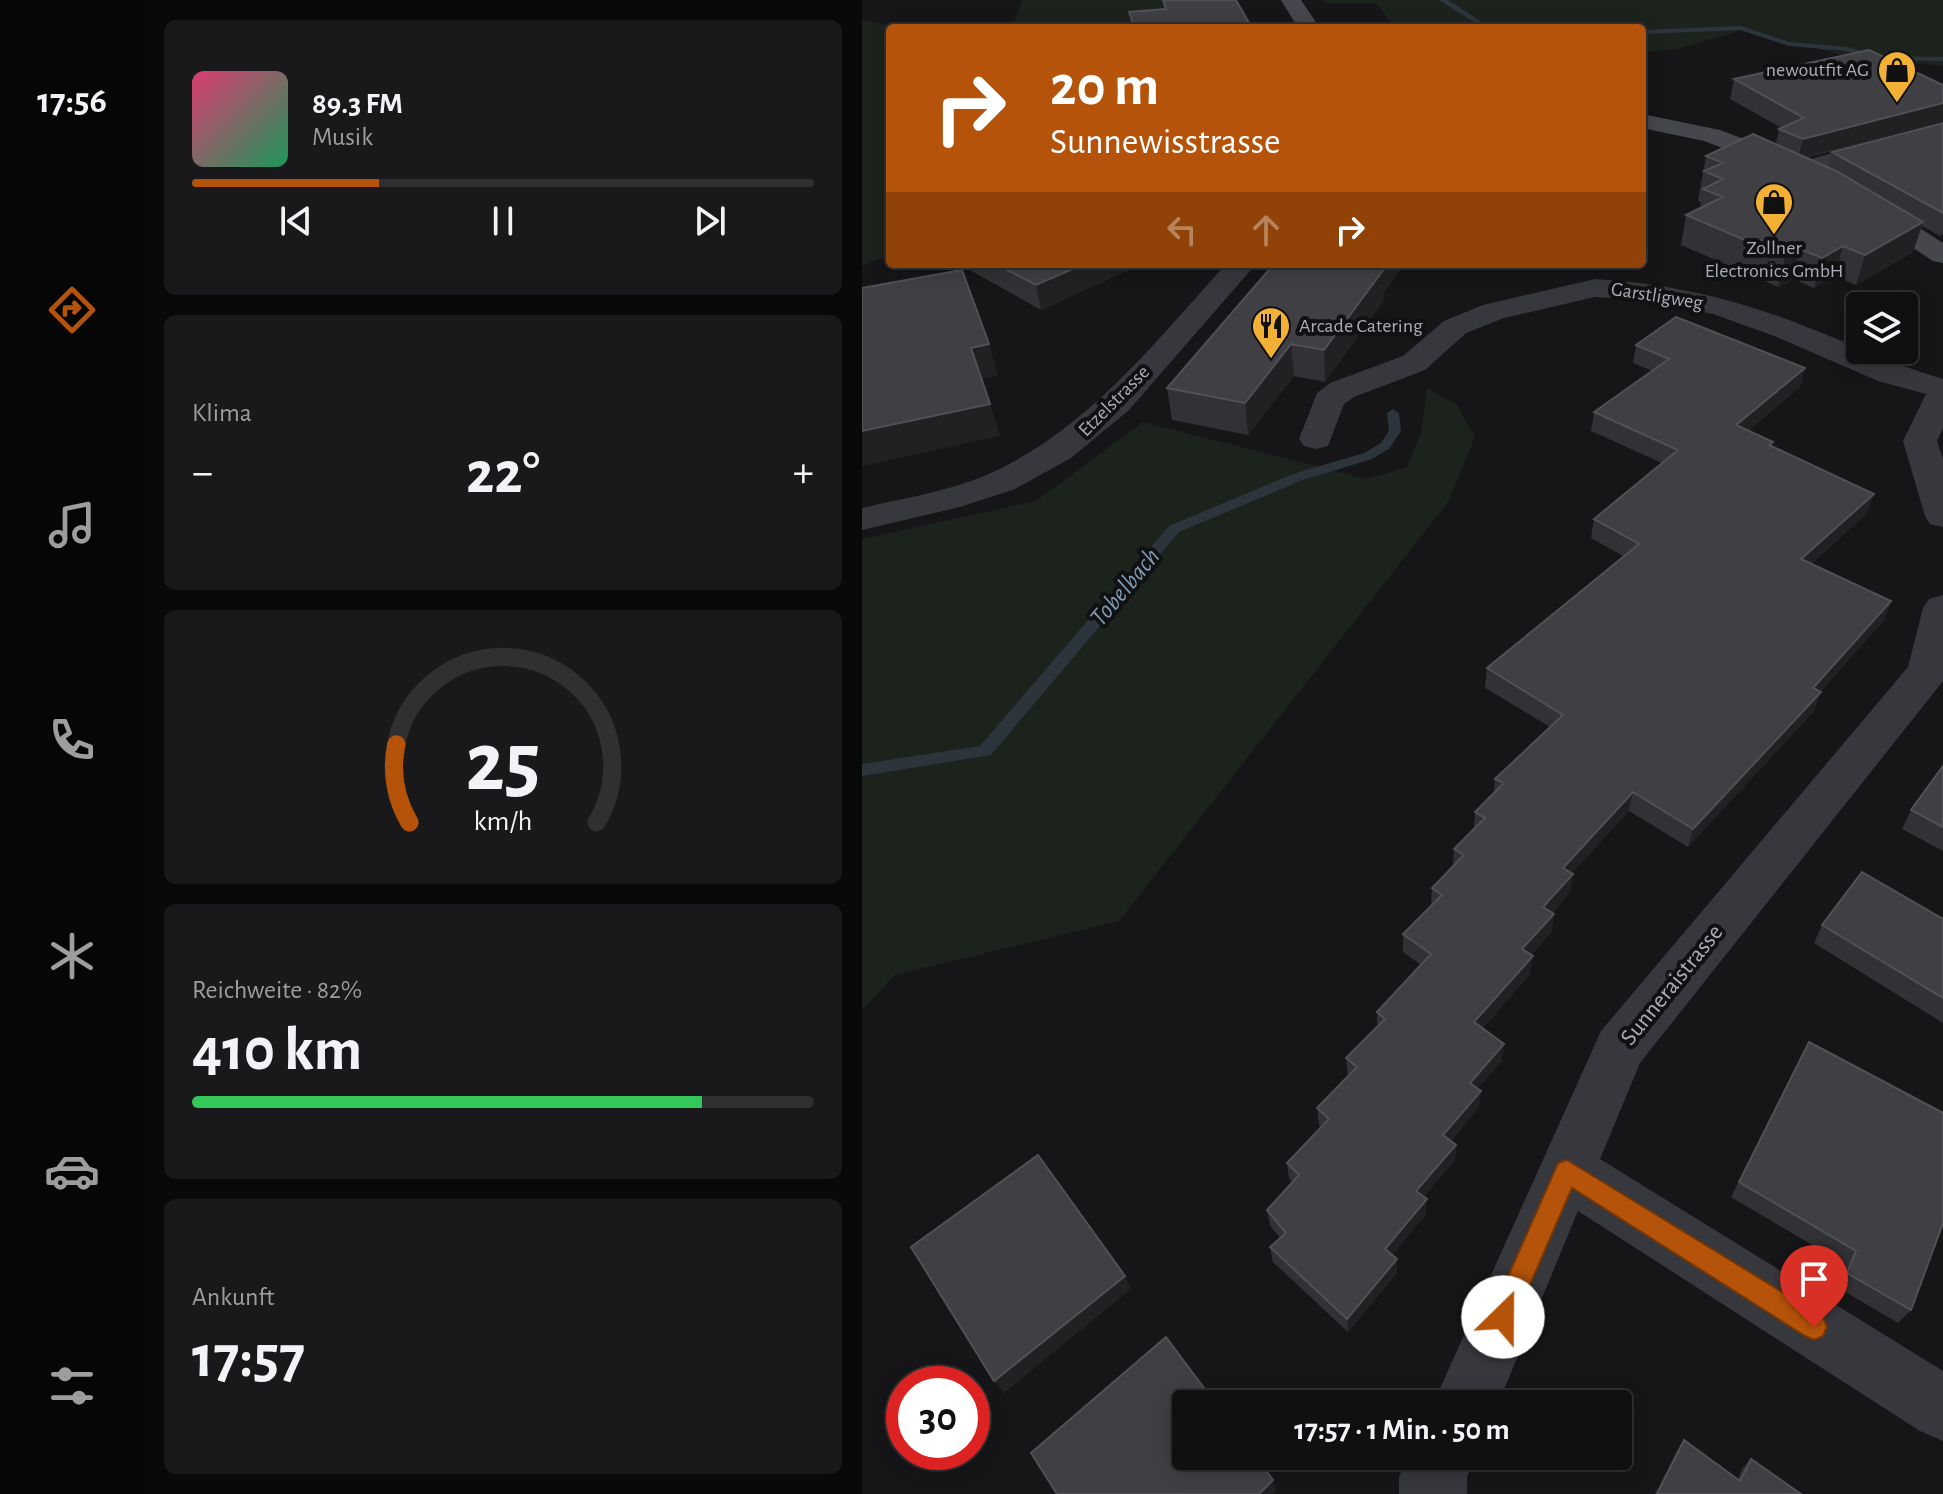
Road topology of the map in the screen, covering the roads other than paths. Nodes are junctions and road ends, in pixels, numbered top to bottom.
1 (1291, 0) edge
2 (1306, 24) edge
3 (1646, 122) edge
4 (1943, 130) edge
5 (1801, 169) junction
6 (1943, 255) edge
7 (1238, 268) edge
8 (1943, 391) edge
9 (1316, 439) dead end
10 (1943, 516) edge
11 (862, 519) edge
12 (1943, 608) edge
13 (1567, 1171) junction
14 (1471, 1390) edge
15 (1943, 1408) edge
16 (1436, 1470) edge
17 (1433, 1494) edge

1 - 2 main road
3 - 5 main road
4 - 5 street
5 - 6 main road
7 - 11 street, Etzelstrasse
8 - 9 street, Garstligweg
8 - 10 street
12 - 13 street, Sunneraistrasse
13 - 14 street, Sunneraistrasse
13 - 15 street
16 - 17 street

